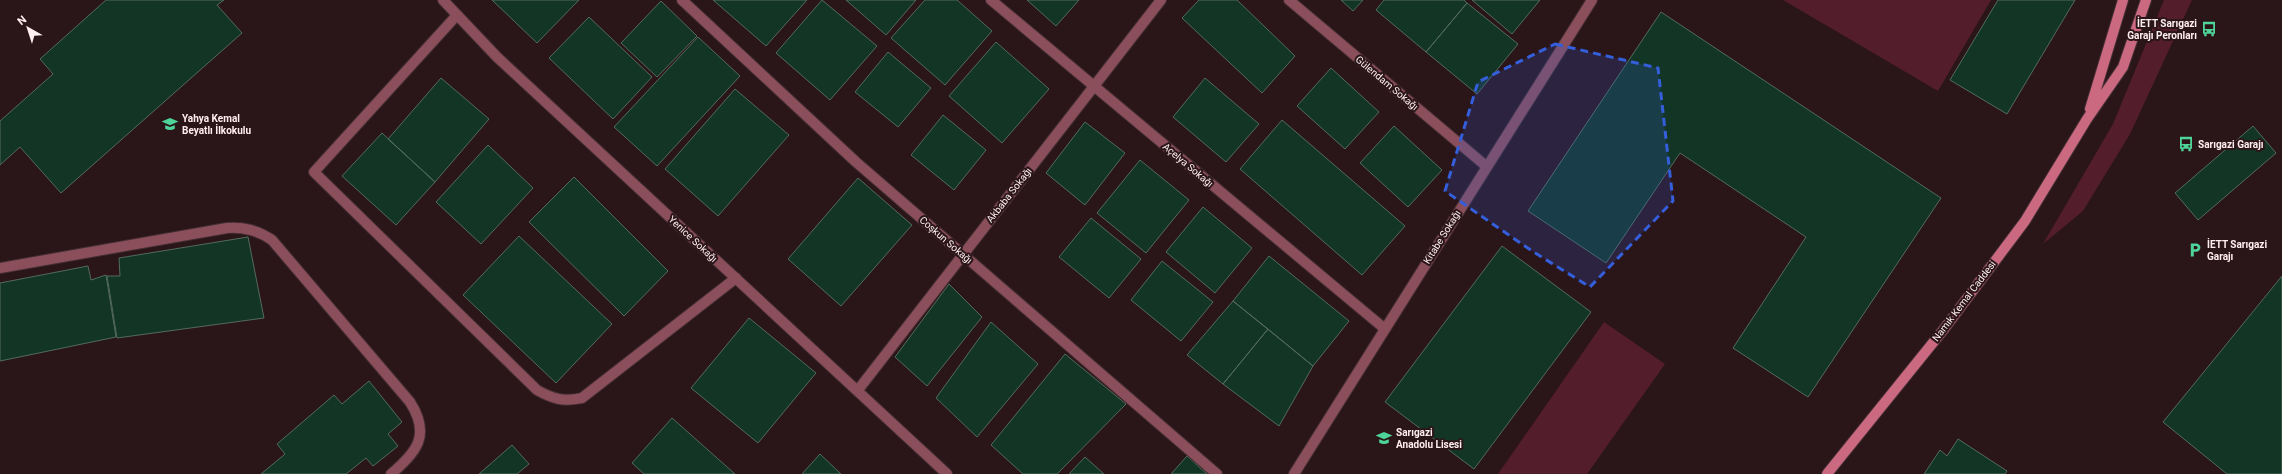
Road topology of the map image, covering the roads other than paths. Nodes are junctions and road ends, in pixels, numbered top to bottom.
1 (443, 0) edge
2 (682, 0) edge
3 (991, 0) edge
4 (1161, 0) edge
5 (1289, 0) edge
6 (1592, 0) edge
7 (2123, 0) edge
8 (2146, 0) edge
9 (457, 15) junction
10 (1094, 87) junction
11 (2087, 119) junction
12 (1486, 166) junction
13 (962, 254) junction
14 (0, 268) edge
15 (736, 278) junction
16 (1385, 329) junction
17 (858, 390) junction
18 (391, 474) edge
19 (947, 474) edge
20 (1217, 474) edge
21 (1294, 474) edge
22 (1827, 474) edge

1 - 9 street, Yenice Sokağı
2 - 13 street, Coşkun Sokağı
3 - 10 street, Açelya Sokağı
4 - 10 street, Akbaba Sokağı
5 - 12 street, Gülendam Sokağı
6 - 12 street, Kitabe Sokağı
7 - 11 main road, Namık Kemal Caddesi
8 - 11 main road, Namık Kemal Caddesi
9 - 15 street, Yenice Sokağı
9 - 15 street
10 - 13 street, Akbaba Sokağı
10 - 16 street, Açelya Sokağı
11 - 22 main road, Namık Kemal Caddesi
12 - 16 street, Kitabe Sokağı
13 - 17 street, Akbaba Sokağı
13 - 20 street, Coşkun Sokağı
14 - 18 street
15 - 17 street, Yenice Sokağı
16 - 21 street, Kitabe Sokağı
17 - 19 street, Yenice Sokağı

